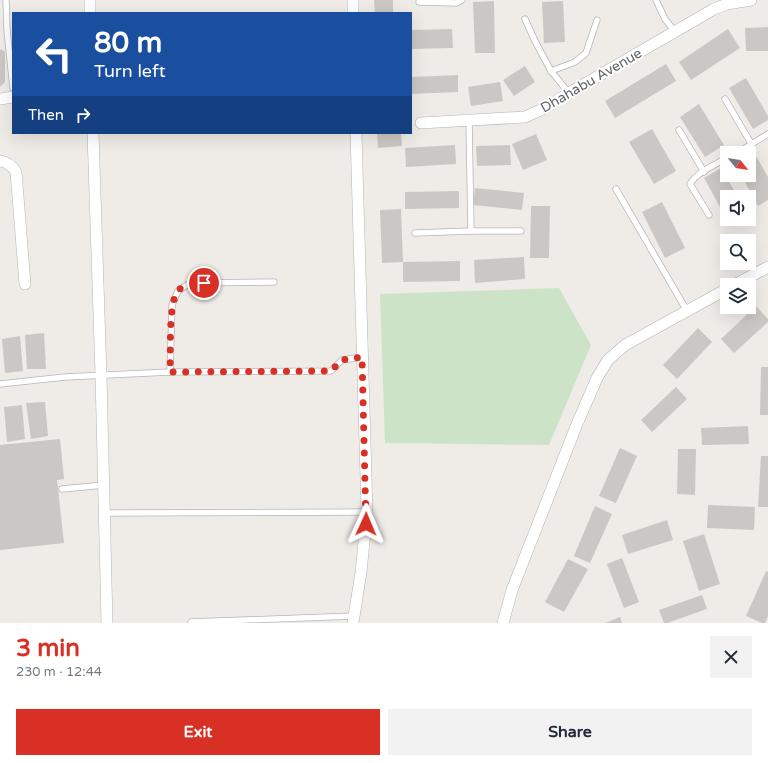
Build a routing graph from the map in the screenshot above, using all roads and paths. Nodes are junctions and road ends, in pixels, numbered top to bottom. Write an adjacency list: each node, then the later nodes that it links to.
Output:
1 (6, 0): 14 (lane)
2 (90, 0): 9 (street)
3 (353, 0): 10 (street)
4 (462, 0): 7 (lane)
5 (656, 0): 15 (lane)
6 (750, 0): 8 (street, Dhahabu Avenue)
7 (419, 2)
8 (727, 2): 15 (street, Dhahabu Avenue)
9 (90, 12)
10 (353, 12)
11 (525, 19): 16 (lane)
12 (597, 20): 16 (lane)
13 (0, 28): 14 (lane)
14 (8, 30): 17 (lane)
15 (674, 32): 18 (street, Dhahabu Avenue)
16 (551, 71): 18 (lane)
17 (12, 76)
18 (569, 93): 22 (street, Dhahabu Avenue)
19 (12, 97): 20 (street)
20 (0, 99)
21 (725, 99): 28 (lane)
22 (469, 121): 23 (street, Dhahabu Avenue); 34 (lane)
23 (421, 123)
24 (679, 130): 31 (lane)
25 (93, 134): 45 (street)
26 (356, 134): 43 (street)
27 (768, 135): 28 (lane)
28 (752, 145)
29 (0, 161): 40 (street)
30 (720, 162): 31 (lane)
31 (704, 172): 33 (lane)
32 (616, 189): 42 (lane)
33 (708, 215)
34 (471, 231): 35 (lane); 36 (lane)
35 (521, 231)
36 (415, 233)
37 (768, 266): 38 (street)
38 (747, 278)
39 (274, 282): 44 (lane)
40 (25, 284)
41 (720, 293): 42 (street)
42 (687, 311): 54 (street)
43 (362, 357): 44 (lane); 49 (street)
44 (170, 372): 45 (lane)
45 (101, 375): 46 (lane); 47 (street)
46 (0, 384)
47 (104, 485): 48 (lane); 50 (street)
48 (62, 489)
49 (366, 512): 50 (lane); 51 (street)
50 (104, 513): 53 (street)
51 (354, 619): 52 (lane)
52 (191, 622)
53 (107, 623)
54 (503, 623)

